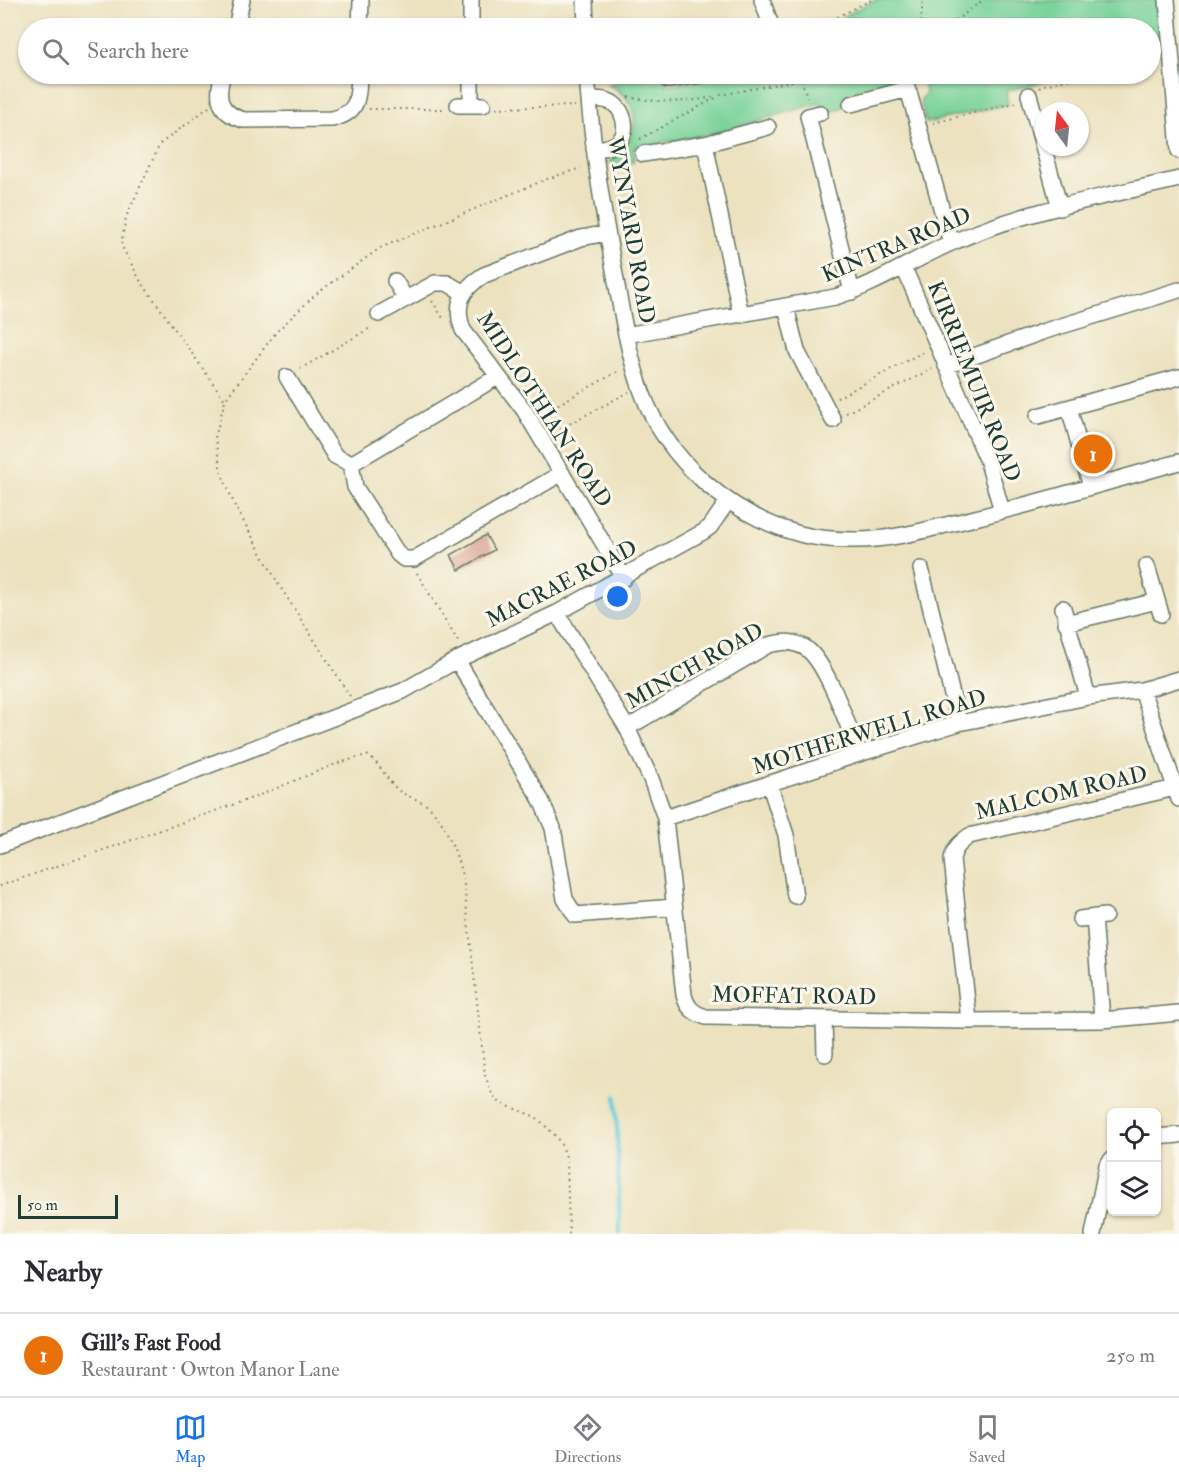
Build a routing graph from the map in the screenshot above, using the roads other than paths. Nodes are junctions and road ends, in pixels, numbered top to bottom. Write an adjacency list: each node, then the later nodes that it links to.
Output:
1 (242, 0): 7 (street)
2 (361, 0): 8 (street)
3 (471, 0): 9 (street)
4 (585, 0): 10 (street)
5 (762, 0): 11 (street)
6 (1167, 0): 16 (street)
7 (238, 18)
8 (360, 18)
9 (471, 18)
10 (585, 18)
11 (768, 18)
12 (220, 84): 13 (street)
13 (358, 84)
14 (469, 84): 20 (street)
15 (588, 84): 18 (street, WYNYARD ROAD)
16 (1177, 85): 25 (street)
17 (1030, 97): 28 (street)
18 (589, 102): 26 (street, WYNYARD ROAD); 26 (street)
19 (851, 104): 30 (street)
20 (465, 106)
21 (809, 116): 34 (street)
22 (768, 127): 23 (street)
23 (705, 144): 24 (street); 38 (street)
24 (640, 147)
25 (1179, 151)
26 (595, 156): 29 (street, WYNYARD ROAD)
27 (1179, 179): 28 (street, KINTRA ROAD)
28 (1060, 208): 30 (street, KINTRA ROAD)
29 (607, 233): 35 (street, MIDLOTHIAN ROAD); 40 (street, WYNYARD ROAD)
30 (951, 243): 31 (street, KINTRA ROAD)
31 (904, 268): 34 (street, KINTRA ROAD); 41 (street, KIRRIEMUIR ROAD)
32 (395, 281): 36 (street)
33 (1179, 290): 41 (street)
34 (852, 292): 37 (street, KINTRA ROAD)
35 (464, 293): 36 (street, MIDLOTHIAN ROAD); 42 (street, MIDLOTHIAN ROAD)
36 (406, 299): 39 (street, MIDLOTHIAN ROAD)
37 (786, 307): 38 (street, KINTRA ROAD); 47 (street)
38 (741, 315): 40 (street, KINTRA ROAD)
39 (379, 318)
40 (626, 335): 52 (street, WYNYARD ROAD)
41 (945, 364): 53 (street, KIRRIEMUIR ROAD)
42 (497, 377): 49 (street); 50 (street, MIDLOTHIAN ROAD)
43 (1179, 377): 45 (street)
44 (288, 378): 49 (street)
45 (1069, 408): 46 (street); 51 (street)
46 (1038, 416)
47 (833, 420)
48 (1179, 462): 51 (street, WYNYARD ROAD)
49 (351, 464): 50 (street)
50 (562, 473): 56 (street, MIDLOTHIAN ROAD)
51 (1091, 487): 53 (street, WYNYARD ROAD)
52 (728, 501): 53 (street, WYNYARD ROAD); 56 (street, MACRAE ROAD)
53 (1002, 511)
54 (1147, 566): 61 (street)
55 (921, 569): 62 (street)
56 (624, 578): 57 (street, MACRAE ROAD)
57 (557, 614): 58 (street, MACRAE ROAD); 63 (street, MOFFAT ROAD)
58 (461, 658): 68 (street, MACRAE ROAD); 70 (street)
59 (1179, 679): 60 (street, MOTHERWELL ROAD)
60 (1142, 690): 61 (street, MOTHERWELL ROAD); 66 (street)
61 (1088, 697): 62 (street, MOTHERWELL ROAD)
62 (959, 723): 64 (street, MOTHERWELL ROAD)
63 (627, 728): 64 (street, MINCH ROAD); 67 (street, MOFFAT ROAD)
64 (859, 754): 65 (street, MOTHERWELL ROAD)
65 (769, 783): 67 (street, MOTHERWELL ROAD); 69 (street)
66 (1177, 793): 75 (street, MALCOM ROAD)
67 (665, 818): 70 (street, MOFFAT ROAD)
68 (0, 845)
69 (795, 896)
70 (674, 907): 73 (street, MOFFAT ROAD)
71 (1093, 917): 74 (street)
72 (1179, 1013): 74 (street, MOFFAT ROAD)
73 (824, 1019): 75 (street, MOFFAT ROAD); 76 (street)
74 (1102, 1020): 75 (street, MOFFAT ROAD)
75 (969, 1021)
76 (825, 1054)
77 (1179, 1135): 78 (street)
78 (1161, 1137)
79 (1110, 1162): 80 (street)
80 (1093, 1234)

